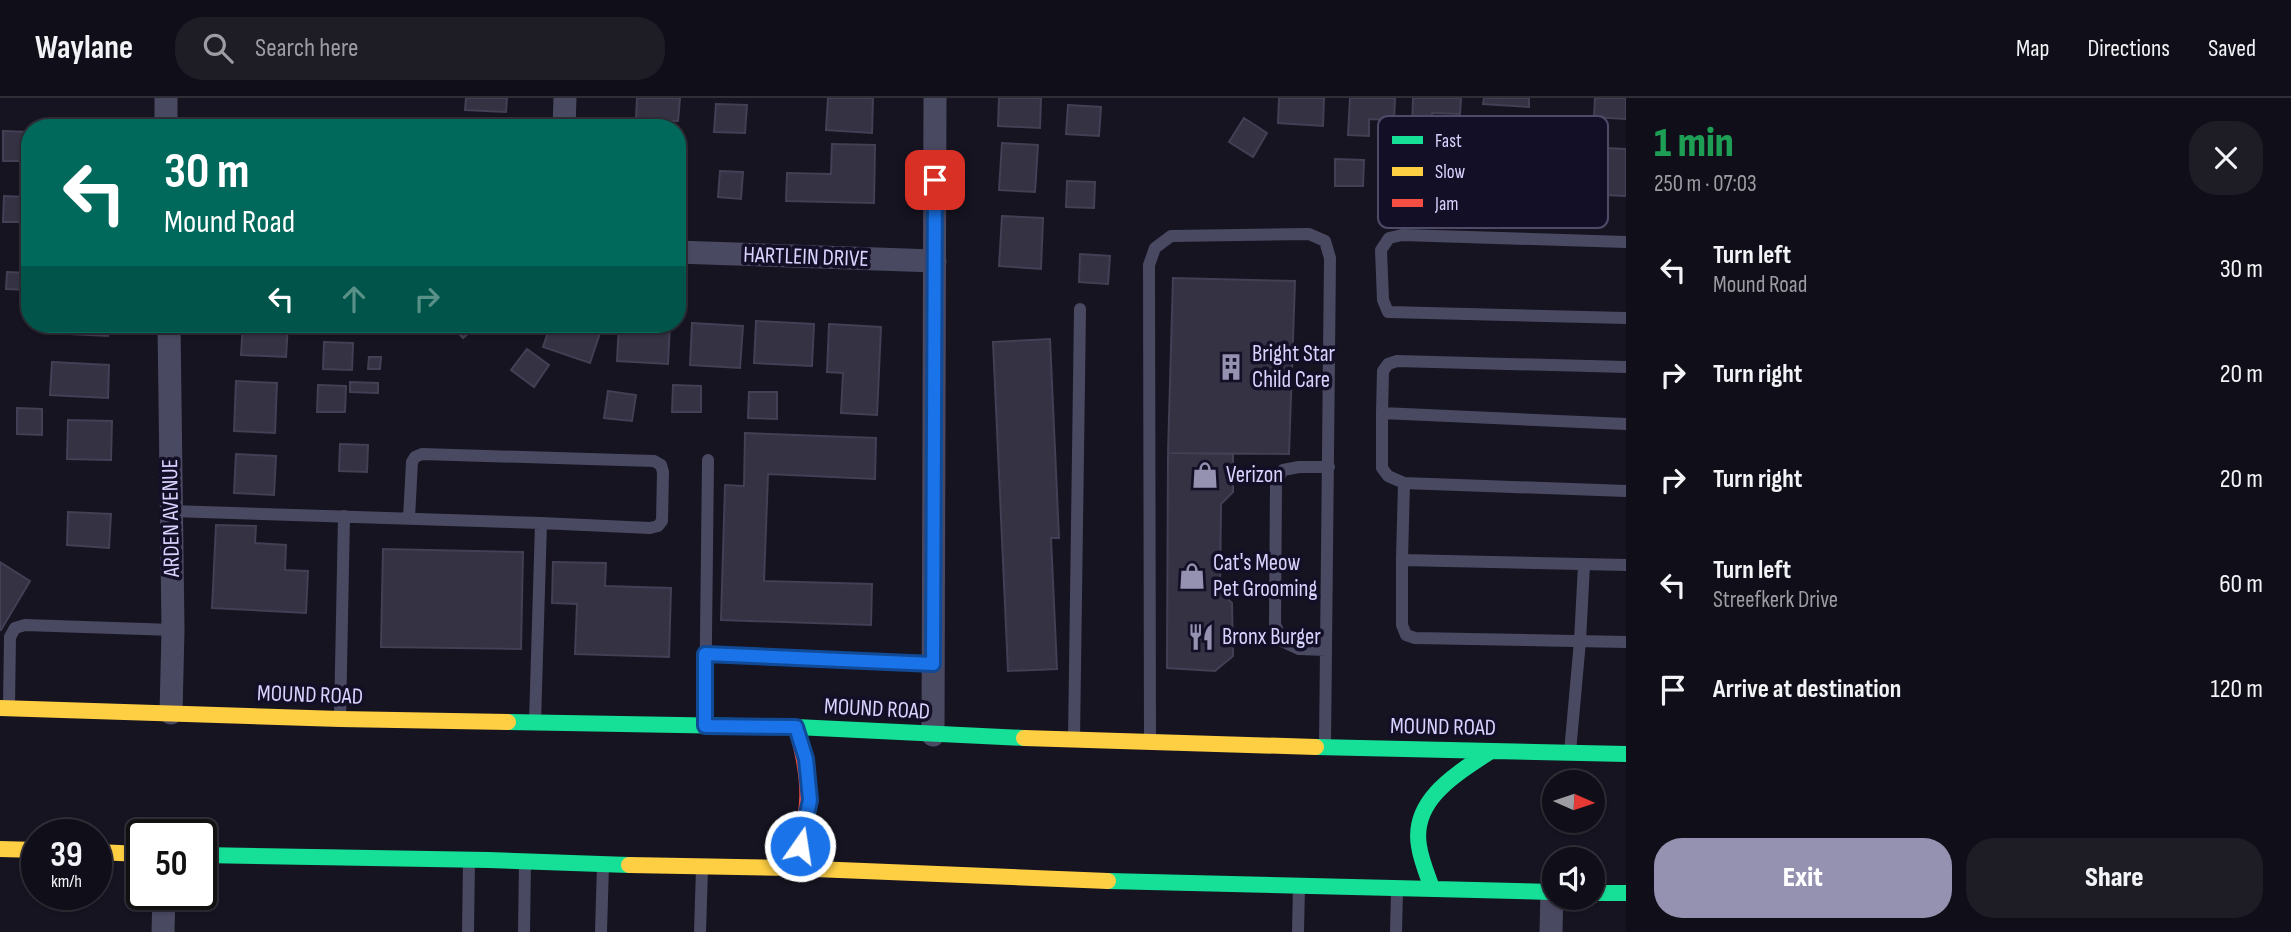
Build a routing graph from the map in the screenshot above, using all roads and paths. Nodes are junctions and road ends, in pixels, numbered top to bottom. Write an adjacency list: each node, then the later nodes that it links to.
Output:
1 (166, 98): 4 (street)
2 (565, 98): 5 (street)
3 (935, 98): 8 (street)
4 (166, 119)
5 (565, 119)
6 (1626, 242): 10 (lane)
7 (686, 252): 8 (street, HARTLEIN DRIVE)
8 (935, 261): 31 (street)
9 (1080, 309): 39 (lane)
10 (1626, 318)
11 (169, 333): 19 (street, ARDEN AVENUE)
12 (1626, 367): 13 (lane)
13 (1382, 413): 14 (lane); 17 (lane)
14 (1626, 424)
15 (708, 460): 30 (lane)
16 (1329, 467): 29 (lane); 29 (lane); 40 (lane)
17 (1404, 483): 18 (lane); 23 (lane)
18 (1626, 491)
19 (171, 510): 20 (lane); 26 (street, ARDEN AVENUE)
20 (344, 516): 21 (lane); 34 (lane)
21 (409, 518): 22 (lane); 22 (lane)
22 (541, 523): 35 (lane)
23 (1402, 560): 24 (lane); 27 (lane)
24 (1584, 565): 25 (lane); 27 (lane)
25 (1626, 565)
26 (173, 630): 32 (lane); 33 (street, ARDEN AVENUE)
27 (1580, 641): 28 (lane); 43 (lane)
28 (1626, 642)
29 (1326, 650): 41 (lane)
30 (705, 654): 31 (lane); 36 (lane)
31 (933, 664): 38 (street)
32 (5, 708): 33 (main road, MOUND ROAD)
33 (171, 713): 34 (main road, MOUND ROAD)
34 (340, 719): 35 (main road, MOUND ROAD)
35 (535, 722): 36 (main road, MOUND ROAD)
36 (705, 726): 37 (main road, MOUND ROAD)
37 (796, 727): 38 (main road, MOUND ROAD); 52 (main road)
38 (933, 735): 39 (main road, MOUND ROAD)
39 (1074, 740): 40 (main road, MOUND ROAD)
40 (1150, 743): 41 (main road, MOUND ROAD)
41 (1325, 747): 42 (main road, MOUND ROAD)
42 (1491, 751): 43 (main road, MOUND ROAD); 55 (main road)
43 (1570, 752): 44 (main road, MOUND ROAD)
44 (1626, 754)
45 (0, 849): 46 (main road)
46 (21, 850)
47 (217, 855): 48 (main road)
48 (469, 859): 49 (main road); 62 (lane)
49 (525, 862): 50 (main road); 63 (lane)
50 (603, 865): 51 (main road); 64 (lane)
51 (702, 868): 52 (main road); 65 (lane)
52 (790, 868): 53 (main road)
53 (1299, 885): 54 (main road); 66 (lane)
54 (1397, 887): 55 (main road); 67 (lane)
55 (1432, 888): 56 (main road)
56 (1542, 892)
57 (1605, 892): 58 (main road)
58 (1626, 893)
59 (164, 910): 61 (street)
60 (1552, 910): 68 (street)
61 (163, 932)
62 (468, 932)
63 (524, 932)
64 (601, 932)
65 (700, 932)
66 (1298, 932)
67 (1396, 932)
68 (1551, 932)

